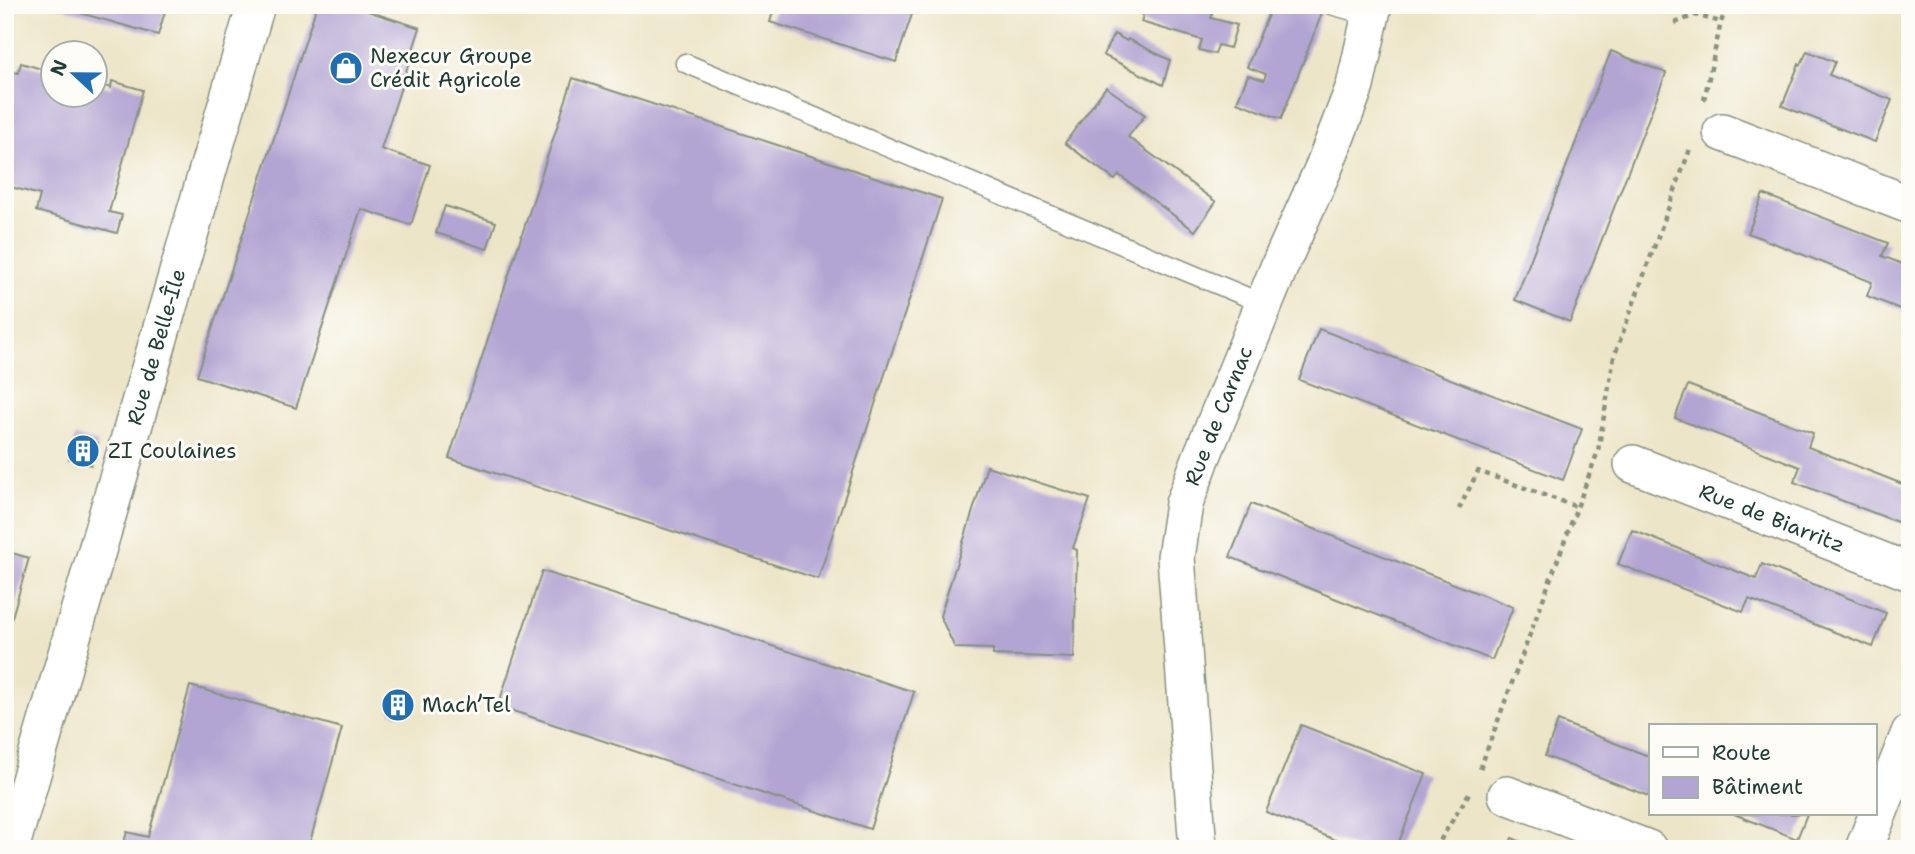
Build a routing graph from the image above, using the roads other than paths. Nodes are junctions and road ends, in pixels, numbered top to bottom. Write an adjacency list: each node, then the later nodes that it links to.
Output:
1 (256, 5): 12 (street, Rue de Belle-Île)
2 (1331, 5): 3 (lane)
3 (1371, 11): 7 (street, Rue de Carnac)
4 (685, 63): 7 (lane)
5 (1712, 121): 6 (street)
6 (1910, 205)
7 (1264, 304): 13 (street, Rue de Carnac)
8 (1633, 464): 9 (street, Rue de Biarritz)
9 (1910, 572)
10 (1910, 733): 15 (street)
11 (1491, 789): 14 (street)
12 (10, 849)
13 (1198, 849)
14 (1648, 849)
15 (1864, 849)

